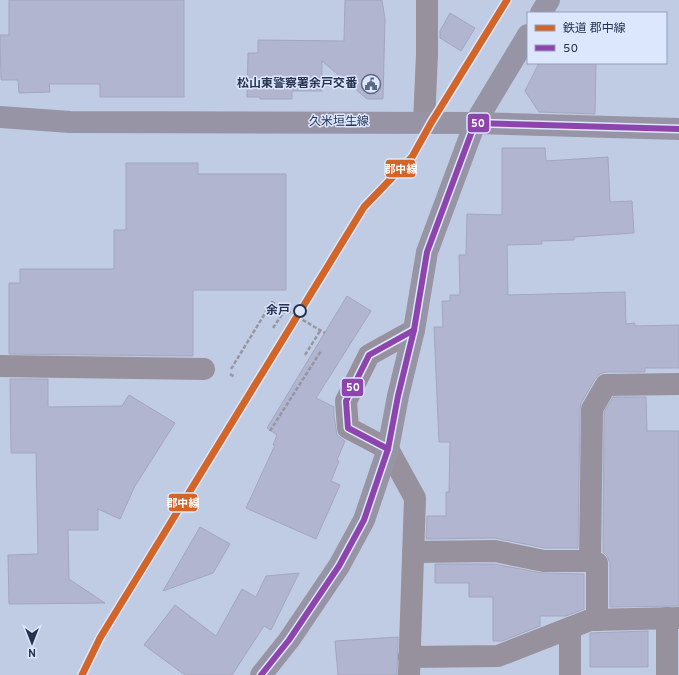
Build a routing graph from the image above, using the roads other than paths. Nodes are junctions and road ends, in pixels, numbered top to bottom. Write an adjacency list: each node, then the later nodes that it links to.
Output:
1 (427, 0): 6 (street)
2 (549, 0): 3 (main road)
3 (542, 12)
4 (527, 37): 7 (main road)
5 (0, 117): 6 (main road, 久米垣生線)
6 (424, 123): 7 (main road, 久米垣生線)
7 (475, 123): 8 (main road, 久米垣生線); 9 (main road)
8 (679, 128)
9 (414, 330): 13 (main road); 13 (street)
10 (0, 366): 11 (street)
11 (204, 369)
12 (679, 384): 15 (street)
13 (388, 449): 14 (street); 20 (main road)
14 (413, 552): 15 (street); 19 (street)
15 (590, 561): 17 (street)
16 (673, 618): 17 (street); 22 (street)
17 (597, 620): 18 (street)
18 (570, 629): 19 (street); 21 (street)
19 (409, 666)
20 (261, 675)
21 (570, 675)
22 (667, 675)

